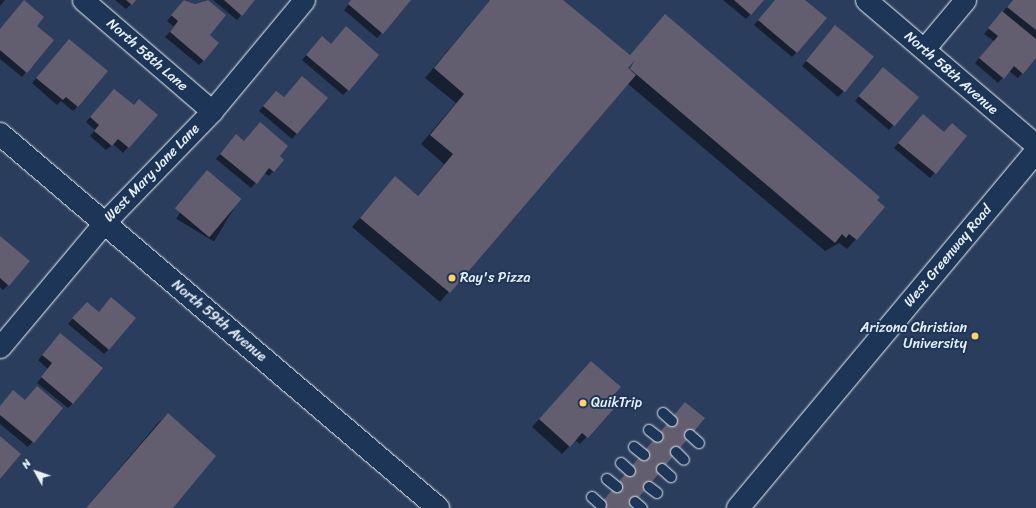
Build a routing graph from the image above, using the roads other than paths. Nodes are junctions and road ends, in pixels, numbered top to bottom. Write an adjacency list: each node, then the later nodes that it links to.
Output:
1 (83, 0): 6 (street, North 58th Lane)
2 (304, 0): 6 (street, West Mary Jane Lane)
3 (866, 0): 5 (street, North 58th Avenue)
4 (965, 0): 5 (street)
5 (924, 49): 8 (street, North 58th Avenue)
6 (212, 111): 10 (street, West Mary Jane Lane)
7 (0, 134): 10 (main road, North 59th Avenue)
8 (1036, 145)
9 (1036, 152): 31 (main road, West Greenway Road)
10 (104, 223): 11 (street, West Mary Jane Lane); 30 (main road, North 59th Avenue)
11 (3, 337)
12 (663, 413): 13 (lane)
13 (672, 421)
14 (649, 430): 16 (lane)
15 (690, 435): 17 (lane)
16 (658, 437)
17 (699, 443)
18 (634, 447): 20 (lane)
19 (676, 452): 21 (lane)
20 (644, 454)
21 (684, 460)
22 (621, 463): 24 (lane)
23 (662, 470): 25 (lane)
24 (630, 471)
25 (671, 477)
26 (608, 479): 27 (lane)
27 (617, 486)
28 (592, 497): 29 (lane)
29 (602, 505)
30 (438, 508)
31 (738, 508)

